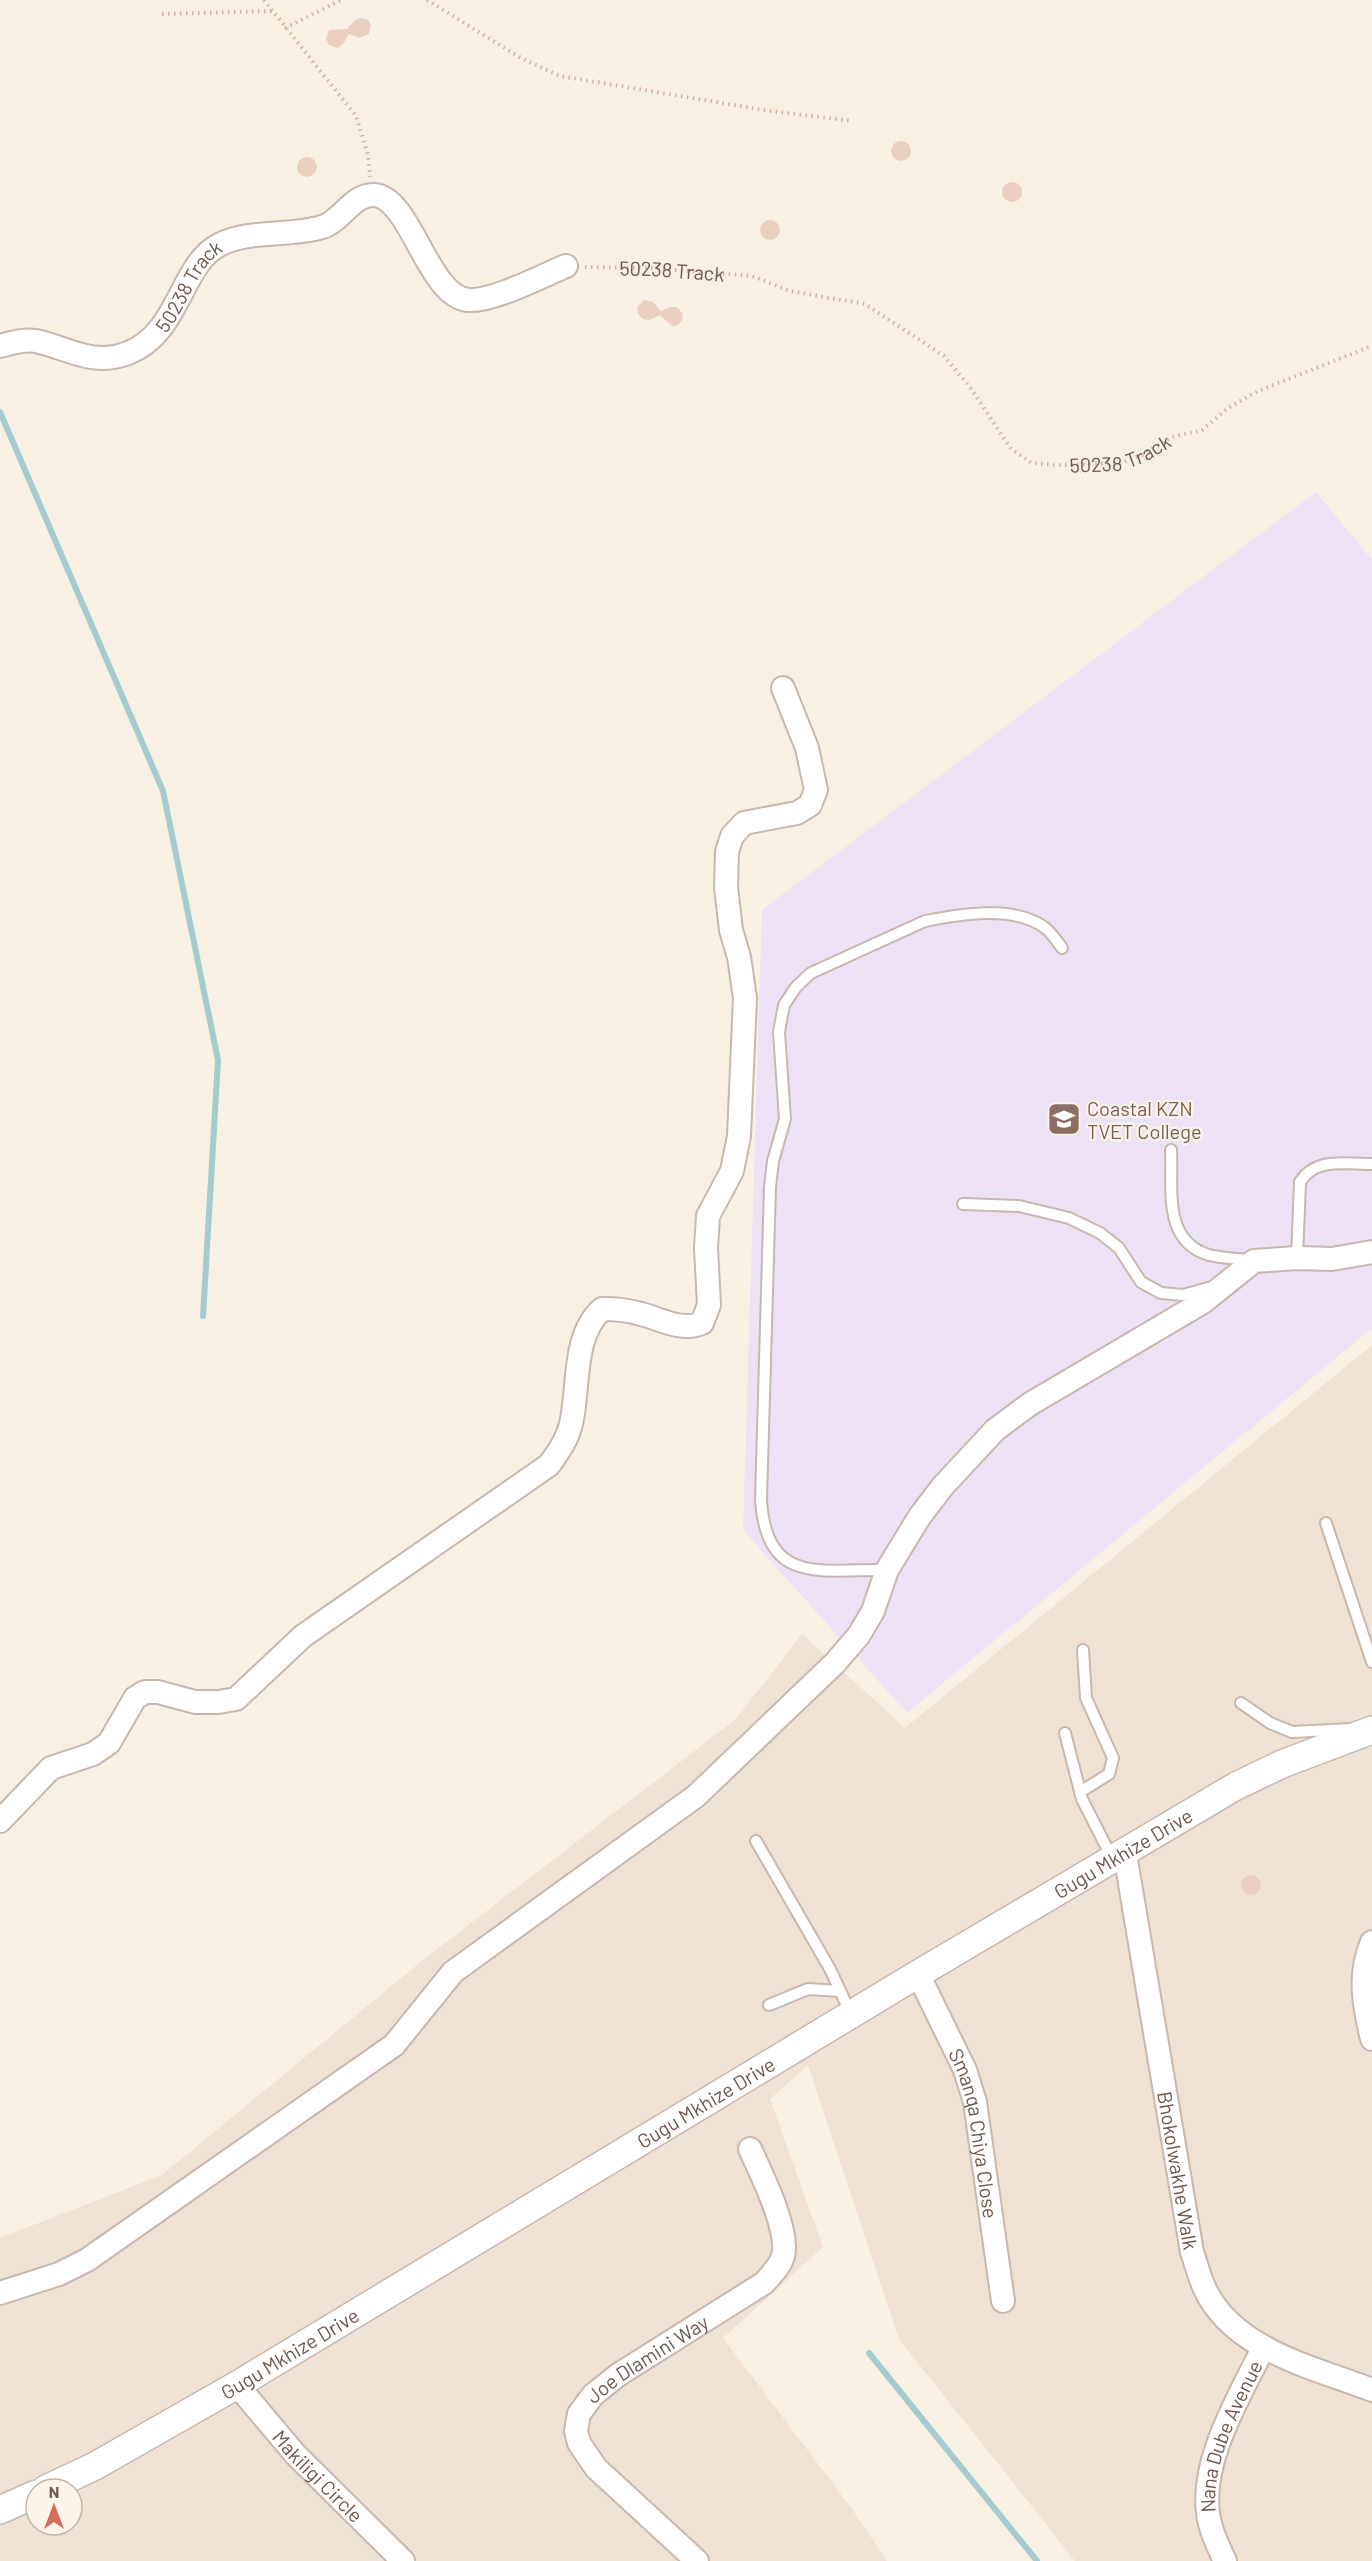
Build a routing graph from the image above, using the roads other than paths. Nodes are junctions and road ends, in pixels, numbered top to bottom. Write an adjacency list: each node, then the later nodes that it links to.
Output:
1 (566, 266): 2 (street, 50238 Track)
2 (0, 346)
3 (783, 688): 20 (street)
4 (1062, 948): 13 (lane)
5 (1171, 1150): 10 (lane)
6 (1372, 1164): 9 (lane)
7 (963, 1204): 11 (lane)
8 (1372, 1252): 9 (street)
9 (1297, 1258): 10 (street)
10 (1254, 1261): 11 (street)
11 (1227, 1283): 13 (street)
12 (1326, 1523): 15 (lane)
13 (887, 1570): 29 (street)
14 (1083, 1650): 19 (lane)
15 (1372, 1660)
16 (1241, 1703): 17 (lane)
17 (1366, 1732): 22 (street, Gugu Mkhize Drive)
18 (1065, 1733): 19 (lane)
19 (1080, 1792): 22 (lane)
20 (0, 1821)
21 (756, 1841): 25 (lane)
22 (1119, 1857): 24 (street, Gugu Mkhize Drive); 31 (street, Bhokolwakhe Walk)
23 (1372, 1942): 27 (street)
24 (918, 1974): 25 (street, Gugu Mkhize Drive); 30 (street, Smanqa Chiya Close)
25 (846, 2003): 26 (lane); 32 (street, Gugu Mkhize Drive)
26 (769, 2005)
27 (1372, 2039)
28 (750, 2149): 38 (street, Joe Dlamini Way)
29 (0, 2293)
30 (1003, 2301)
31 (1263, 2348): 33 (street, Bhokolwakhe Walk); 39 (street, Nana Dube Avenue)
32 (237, 2385): 34 (street, Gugu Mkhize Drive); 37 (street, Makiligi Circle)
33 (1372, 2390)
34 (72, 2477)
35 (24, 2499): 36 (street)
36 (0, 2510)
37 (403, 2561)
38 (697, 2561)
39 (1226, 2561)

